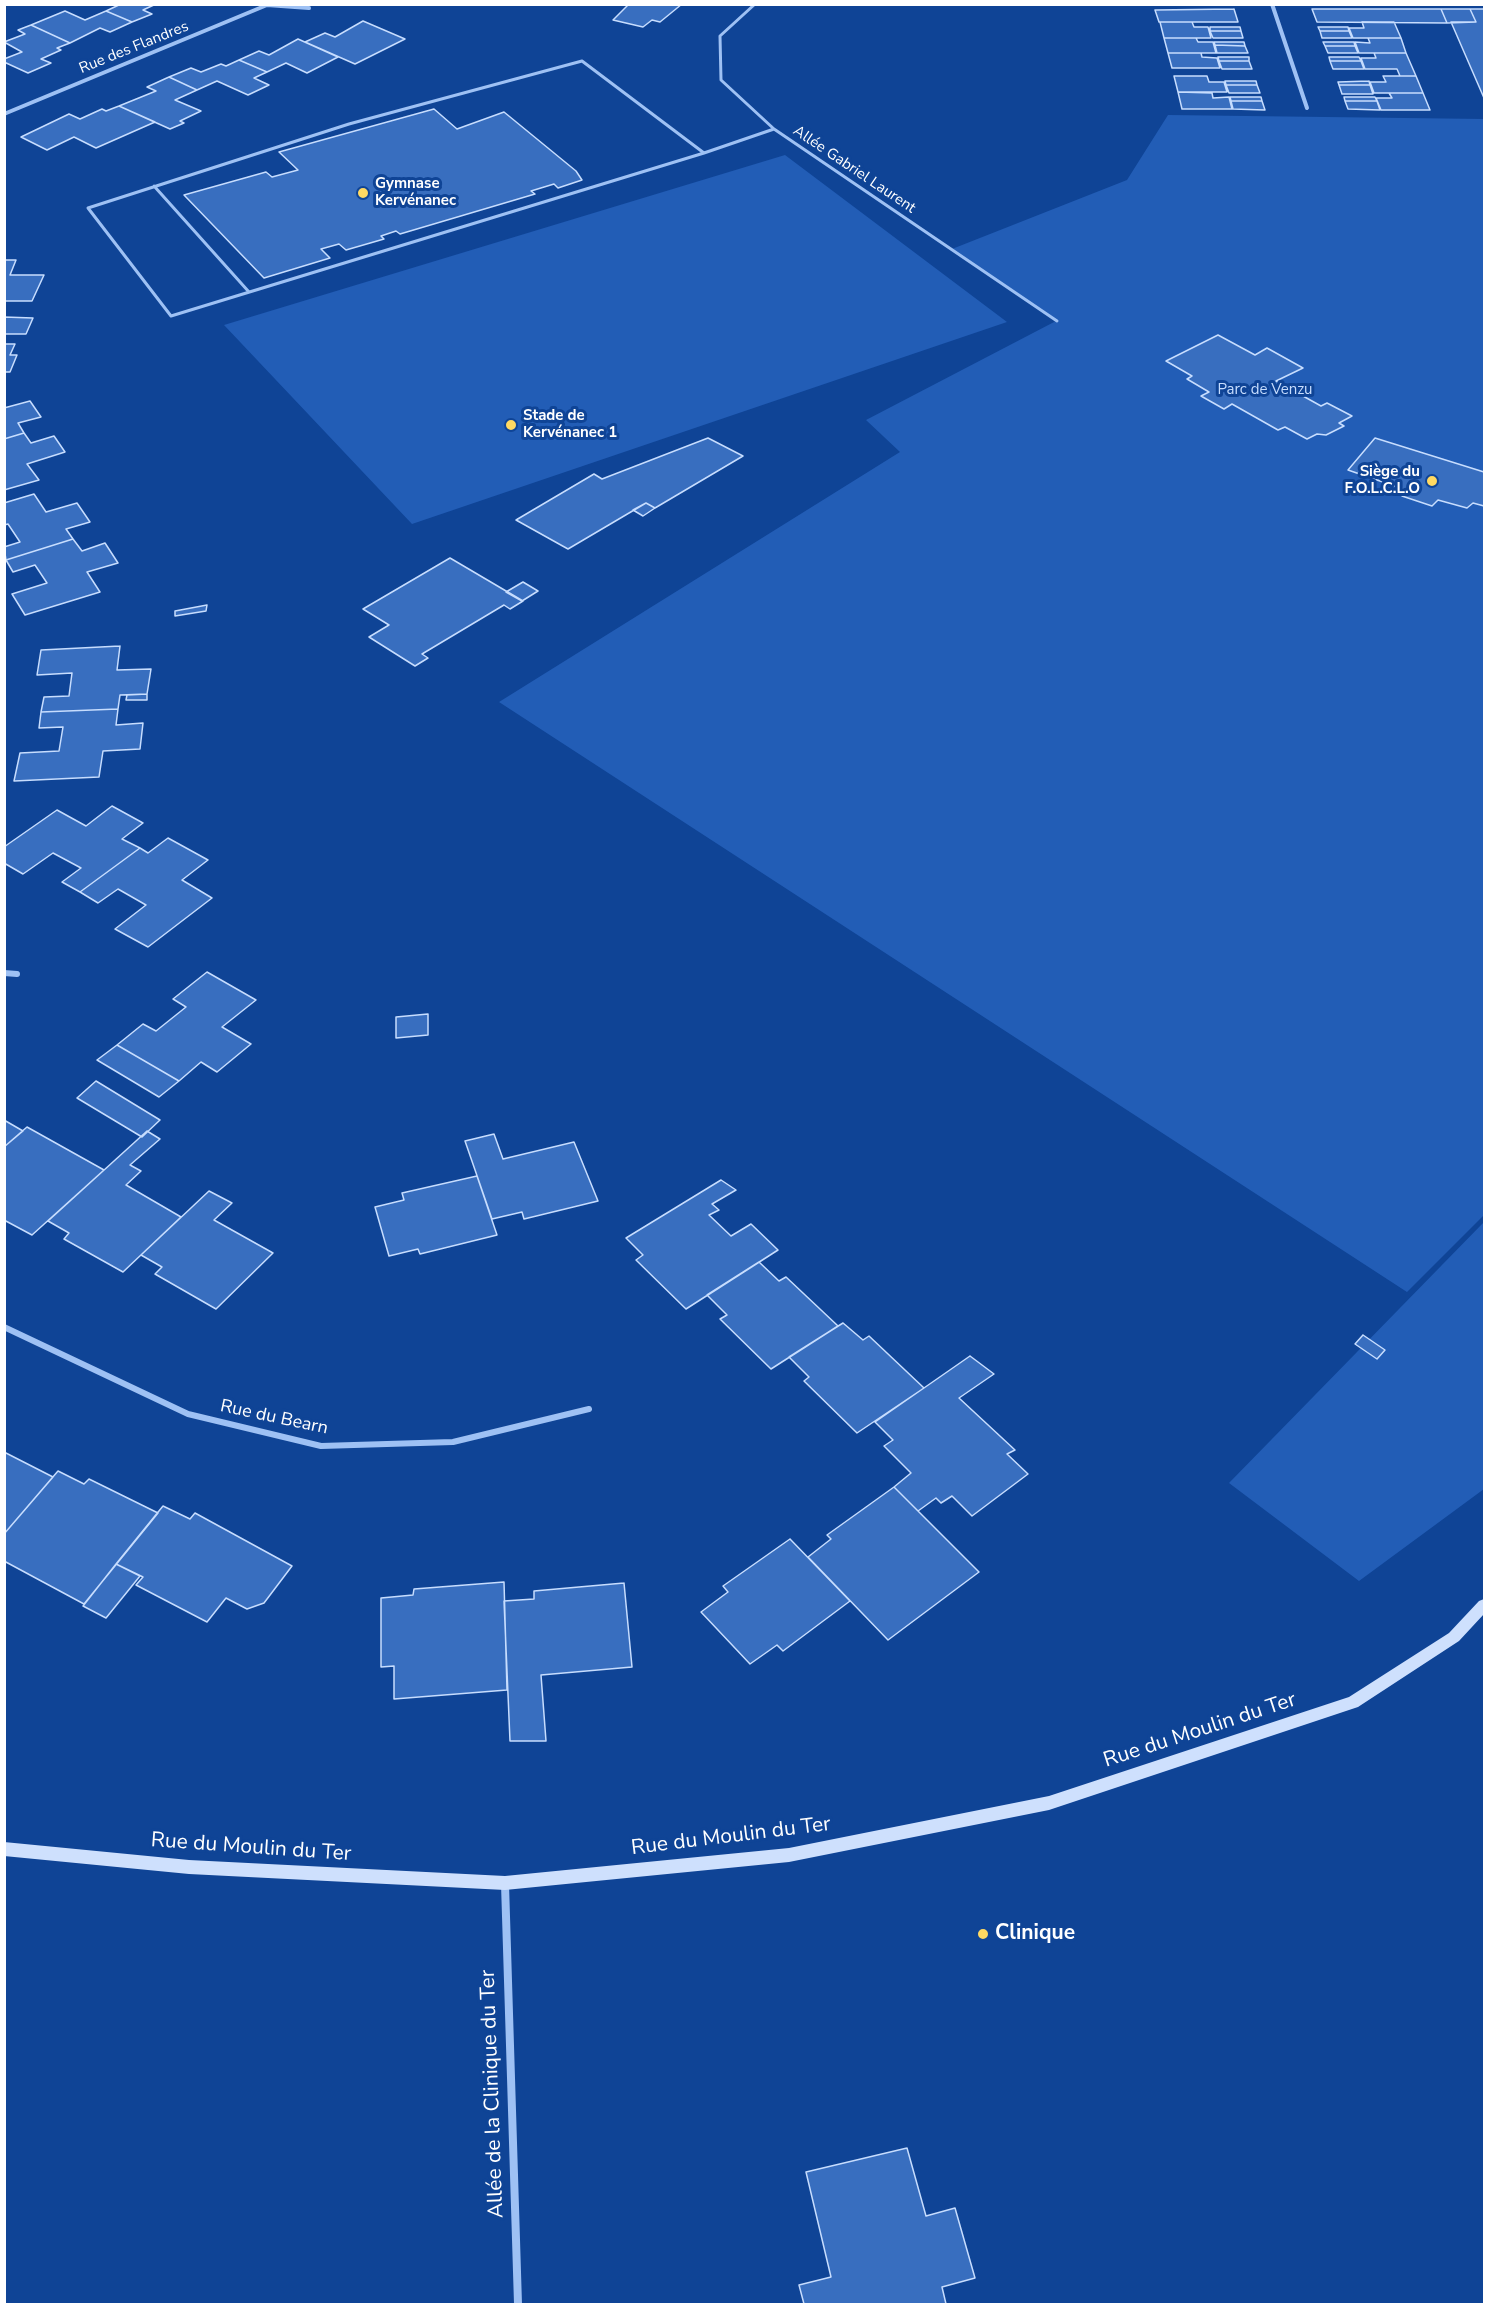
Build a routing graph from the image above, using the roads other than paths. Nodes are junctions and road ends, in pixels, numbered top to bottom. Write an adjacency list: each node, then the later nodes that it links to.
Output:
1 (755, 4): 6 (lane, Allée Gabriel Laurent)
2 (1272, 4): 4 (street)
3 (309, 8): 5 (street, Rue des Flandres)
4 (1306, 108)
5 (4, 114)
6 (774, 129): 7 (lane); 10 (lane, Allée Gabriel Laurent)
7 (704, 153): 8 (lane); 9 (lane)
8 (154, 186): 9 (lane); 9 (lane)
9 (249, 292)
10 (1057, 321)
11 (4, 973): 12 (street)
12 (17, 974)
13 (4, 1327): 14 (street, Rue du Bearn)
14 (589, 1409)
15 (1485, 1605): 17 (street, Rue du Moulin du Ter)
16 (4, 1849): 17 (street, Rue du Moulin du Ter)
17 (505, 1883): 18 (street, Allée de la Clinique du Ter)
18 (518, 2304)

